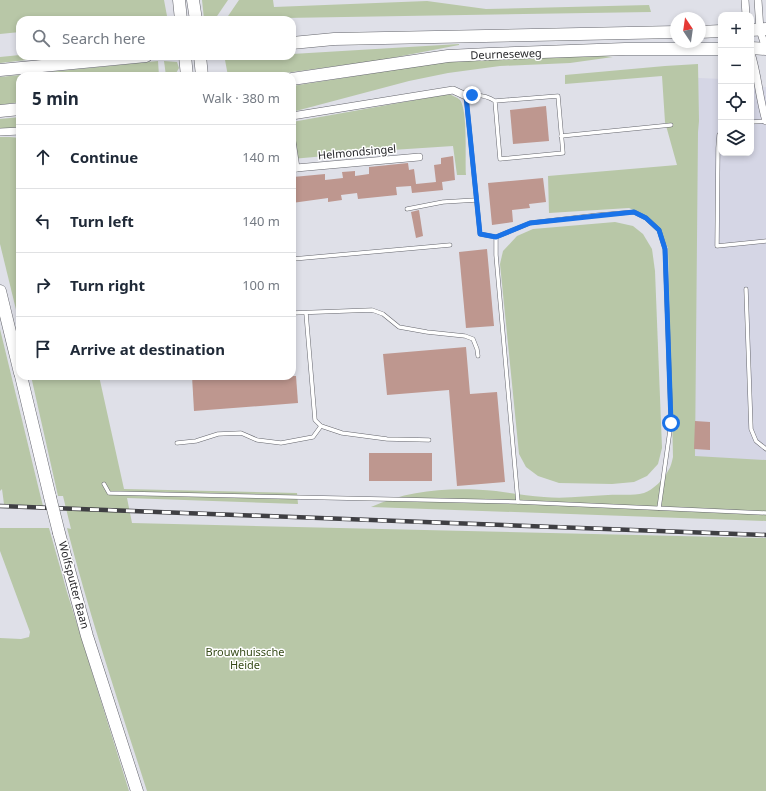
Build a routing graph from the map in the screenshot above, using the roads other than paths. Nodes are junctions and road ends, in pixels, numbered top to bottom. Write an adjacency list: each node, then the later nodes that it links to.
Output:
1 (179, 0): 6 (main road)
2 (193, 0): 7 (main road)
3 (745, 0): 5 (street)
4 (758, 0): 8 (street)
5 (746, 12)
6 (181, 16)
7 (195, 16)
8 (759, 30): 15 (street)
9 (718, 31): 11 (main road)
10 (670, 32): 12 (main road, Deurneseweg)
11 (706, 32)
12 (296, 43)
13 (754, 48): 15 (main road)
14 (718, 49): 23 (main road, Deurneseweg)
15 (766, 49)
16 (104, 60): 20 (main road)
17 (186, 60): 21 (main road)
18 (200, 60): 22 (main road)
19 (754, 62): 29 (street)
20 (0, 70)
21 (187, 72)
22 (202, 72)
23 (296, 78)
24 (466, 96): 25 (lane); 28 (street); 38 (lane)
25 (495, 101): 34 (lane); 34 (lane)
26 (16, 109): 27 (main road)
27 (0, 111)
28 (296, 115)
29 (766, 121): 30 (lane)
30 (754, 122)
31 (671, 125): 34 (lane)
32 (16, 131): 33 (street)
33 (0, 132)
34 (561, 136)
35 (718, 148): 41 (lane)
36 (419, 158): 37 (street, Helmondsingel)
37 (296, 168)
38 (476, 200): 39 (lane); 40 (lane)
39 (407, 209)
40 (496, 237): 56 (lane); 57 (lane)
41 (766, 241)
42 (450, 245): 43 (lane)
43 (296, 259)
44 (746, 289): 54 (lane)
45 (0, 292): 49 (main road, Wolfsputter Baan)
46 (306, 313): 47 (lane); 48 (lane); 51 (lane)
47 (296, 314)
48 (478, 356)
49 (16, 358)
50 (21, 380): 59 (main road, Wolfsputter Baan, bridge)
51 (321, 426): 52 (lane); 53 (lane)
52 (429, 440)
53 (177, 443)
54 (766, 449)
55 (104, 484): 56 (lane)
56 (518, 502): 57 (lane)
57 (659, 508): 58 (lane)
58 (766, 513)
59 (137, 791)

